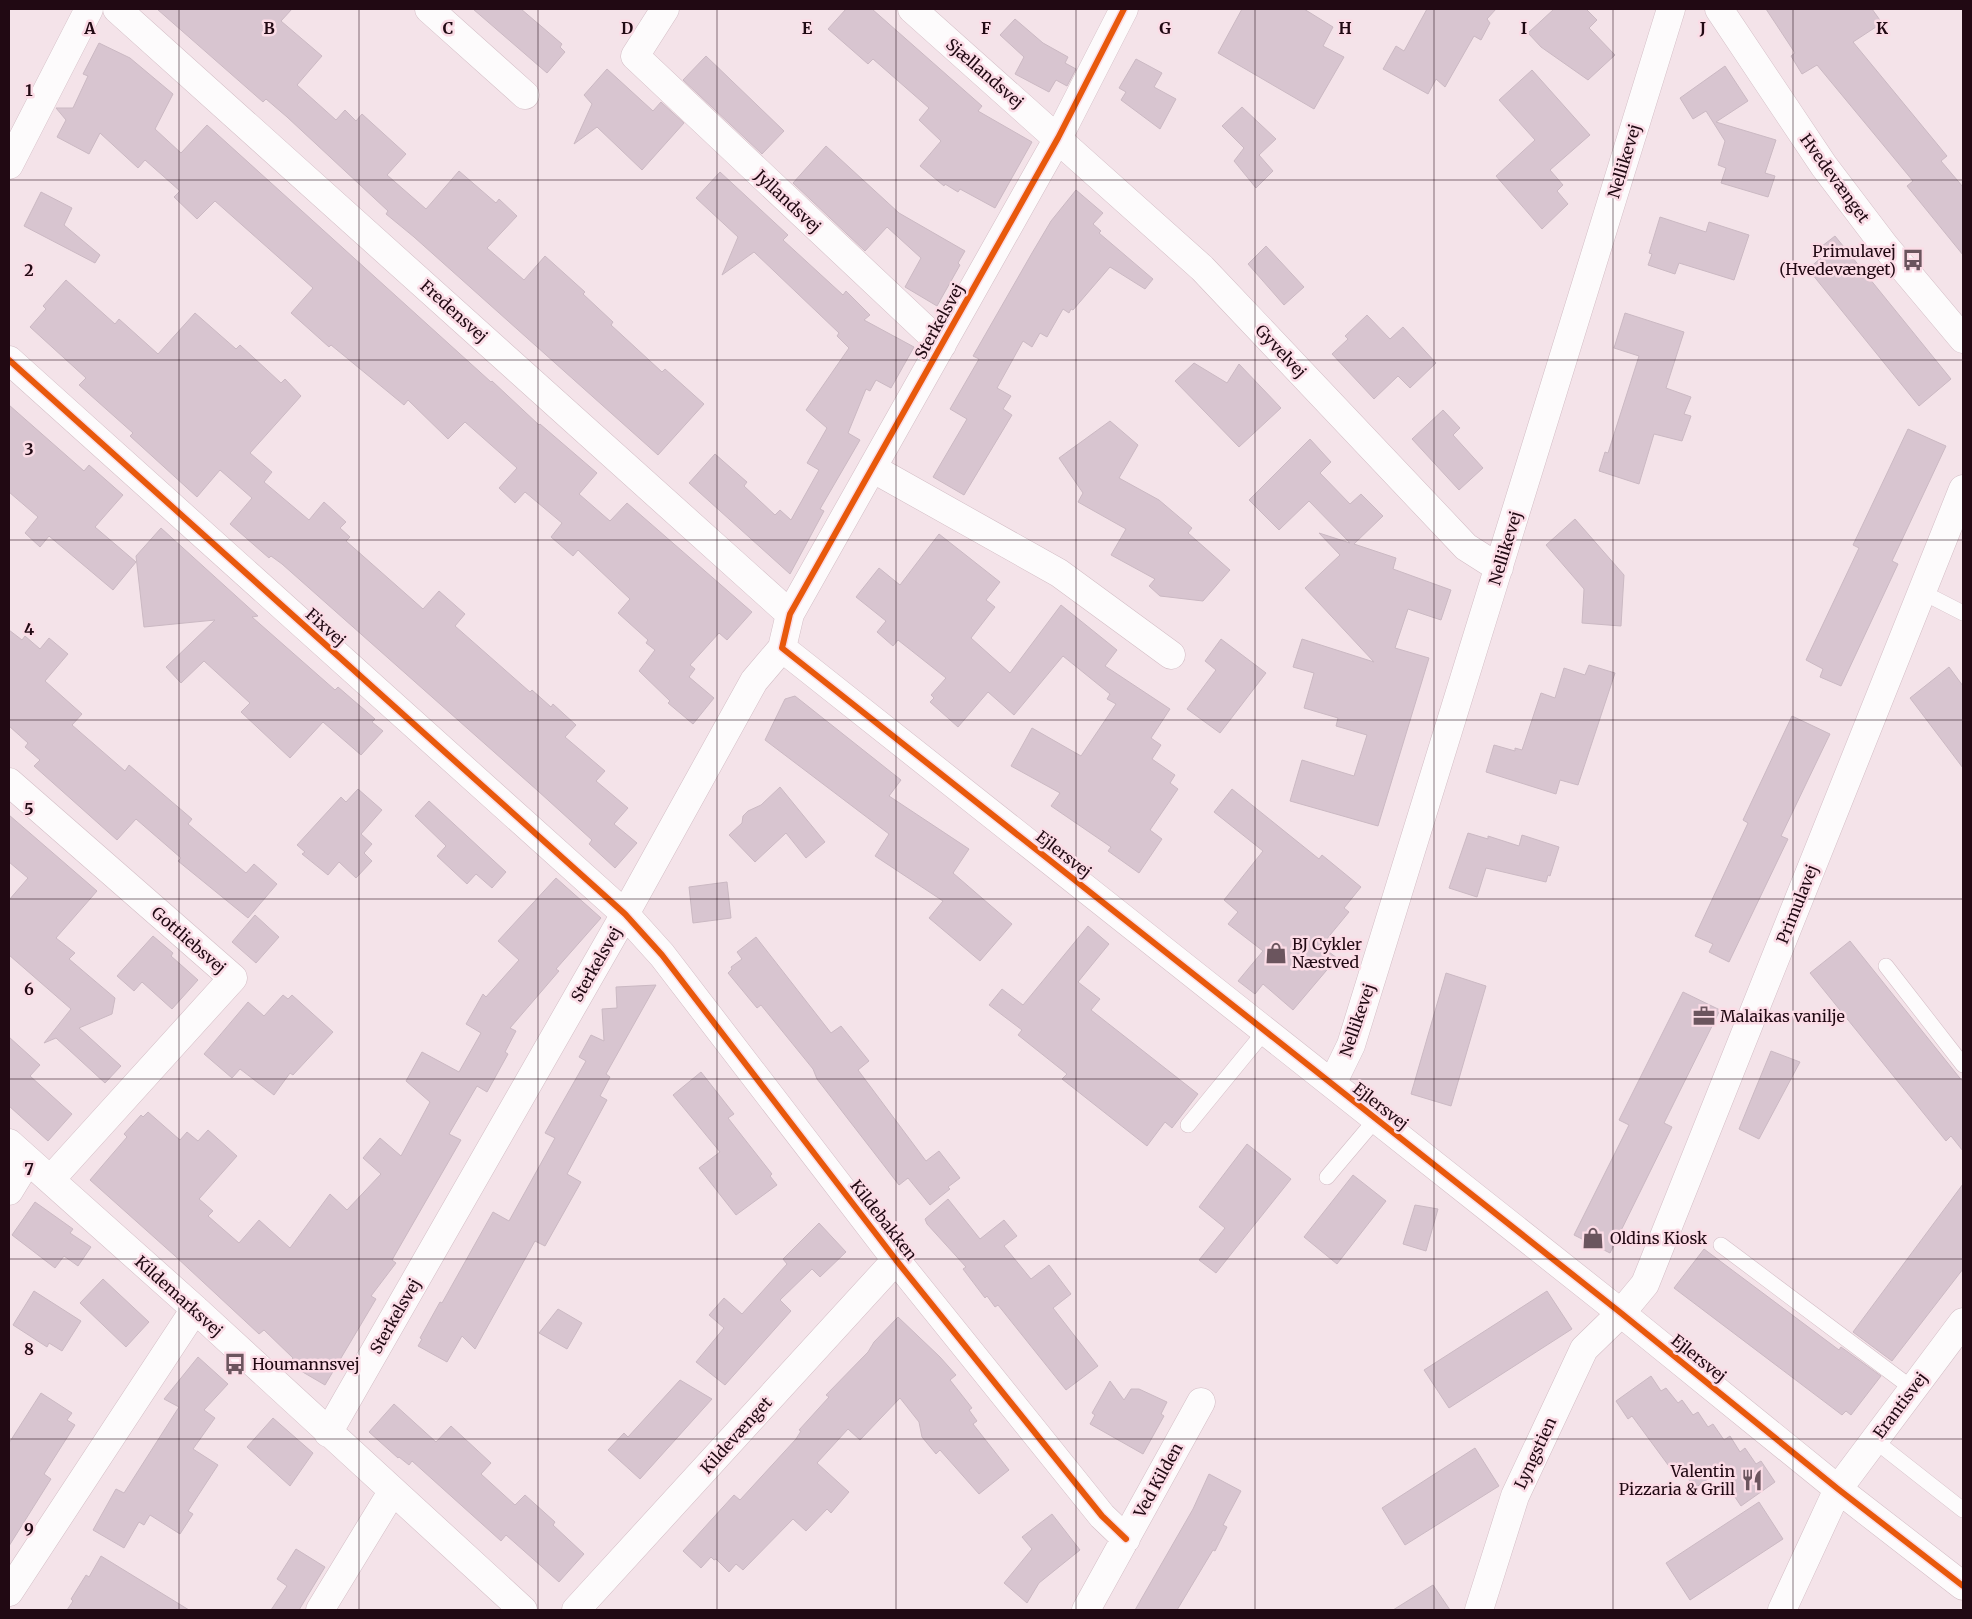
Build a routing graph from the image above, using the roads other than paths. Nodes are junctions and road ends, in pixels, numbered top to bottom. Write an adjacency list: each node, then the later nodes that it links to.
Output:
1 (89, 9): 11 (street)
2 (117, 9): 20 (street, Fredensvej)
3 (429, 9): 9 (street)
4 (665, 9): 13 (street, Jyllandsvej)
5 (912, 9): 10 (street, Sjællandsvej)
6 (1124, 9): 10 (street, Sterkelsvej)
7 (1671, 9): 17 (street, Nellikevej)
8 (1719, 9): 12 (street, Hvedevænget)
9 (525, 95)
10 (1058, 138): 13 (street, Sterkelsvej); 17 (street, Gyvelvej)
11 (9, 165)
12 (1963, 339)
13 (942, 345): 15 (street, Sterkelsvej)
14 (9, 360): 24 (street, Fixvej)
15 (872, 468): 20 (street, Sterkelsvej); 22 (street)
16 (1963, 489): 18 (street, Primulavej)
17 (1499, 568): 28 (street, Nellikevej)
18 (1922, 592): 19 (lane); 38 (street, Primulavej)
19 (1963, 613)
20 (790, 614): 21 (street, Sterkelsvej)
21 (782, 648): 24 (street, Sterkelsvej); 26 (street, Ejlersvej)
22 (1170, 655)
23 (9, 782): 33 (street, Gottliebsvej)
24 (626, 914): 36 (street, Kildebakken); 42 (street, Sterkelsvej)
25 (1886, 966): 27 (lane)
26 (1265, 1030): 28 (street, Ejlersvej); 30 (lane)
27 (1963, 1065)
28 (1332, 1084): 29 (street, Ejlersvej)
29 (1376, 1119): 32 (lane); 38 (street, Ejlersvej)
30 (1188, 1125)
31 (18, 1152): 33 (street, Kildemarksvej); 34 (street)
32 (1326, 1177)
33 (51, 1180): 37 (street, Kildemarksvej)
34 (9, 1191)
35 (1722, 1245): 40 (lane)
36 (896, 1260): 47 (street, Kildebakken); 52 (street, Kildevænget)
37 (195, 1309): 42 (street, Kildemarksvej); 49 (street)
38 (1621, 1313): 44 (street, Ejlersvej); 54 (street, Lyngstien)
39 (1963, 1322): 40 (street, Erantisvej)
40 (1912, 1390): 43 (street, Erantisvej)
41 (1201, 1402): 47 (street, Ved Kilden)
42 (328, 1433): 45 (street, Kildemarksvej)
43 (1874, 1440): 44 (street, Erantisvej); 46 (lane)
44 (1838, 1489): 48 (street, Ejlersvej); 55 (street, Erantisvej)
45 (392, 1492): 50 (street); 51 (street, Kildemarksvej)
46 (1963, 1510)
47 (1126, 1539): 53 (street, Ved Kilden)
48 (1963, 1586)
49 (9, 1592)
50 (320, 1610)
51 (523, 1610)
52 (576, 1610)
53 (1086, 1610)
54 (1479, 1610)
55 (1782, 1610)

